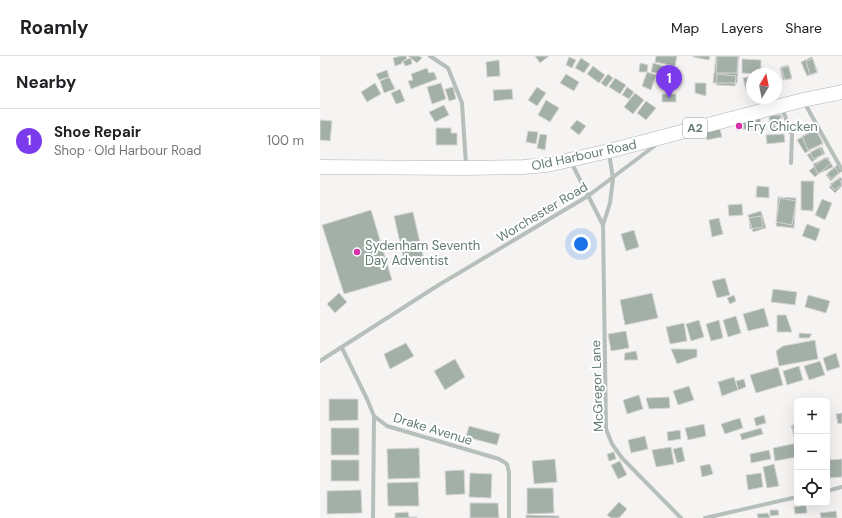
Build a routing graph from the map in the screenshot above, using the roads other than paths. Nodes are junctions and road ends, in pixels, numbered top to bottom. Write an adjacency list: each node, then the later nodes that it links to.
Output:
1 (430, 56): 10 (street)
2 (842, 92): 3 (main road, Old Harbour Road / A2)
3 (803, 100): 4 (main road, Old Harbour Road / A2); 11 (street)
4 (781, 106): 5 (main road, Old Harbour Road / A2); 8 (street)
5 (668, 136): 6 (main road, Old Harbour Road / A2); 12 (street, Worchester Road)
6 (609, 151): 7 (main road, Old Harbour Road / A2); 12 (street, McGregor Lane)
7 (570, 160): 10 (main road, Old Harbour Road / A2); 13 (street, McGregor Lane)
8 (791, 164)
9 (320, 167): 10 (main road, Old Harbour Road / A2)
10 (466, 168)
11 (842, 170)
12 (613, 179): 13 (street, Worchester Road); 14 (street, McGregor Lane)
13 (588, 196): 14 (street, McGregor Lane); 15 (street, Worchester Road)
14 (603, 225): 23 (street, McGregor Lane)
15 (342, 348): 16 (street, Worchester Road); 17 (street)
16 (320, 361)
17 (374, 416): 21 (street); 22 (street, Drake Avenue)
18 (842, 487): 19 (street)
19 (830, 490)
20 (794, 498): 24 (street)
21 (373, 518)
22 (510, 518)
23 (681, 518)
24 (705, 518)

